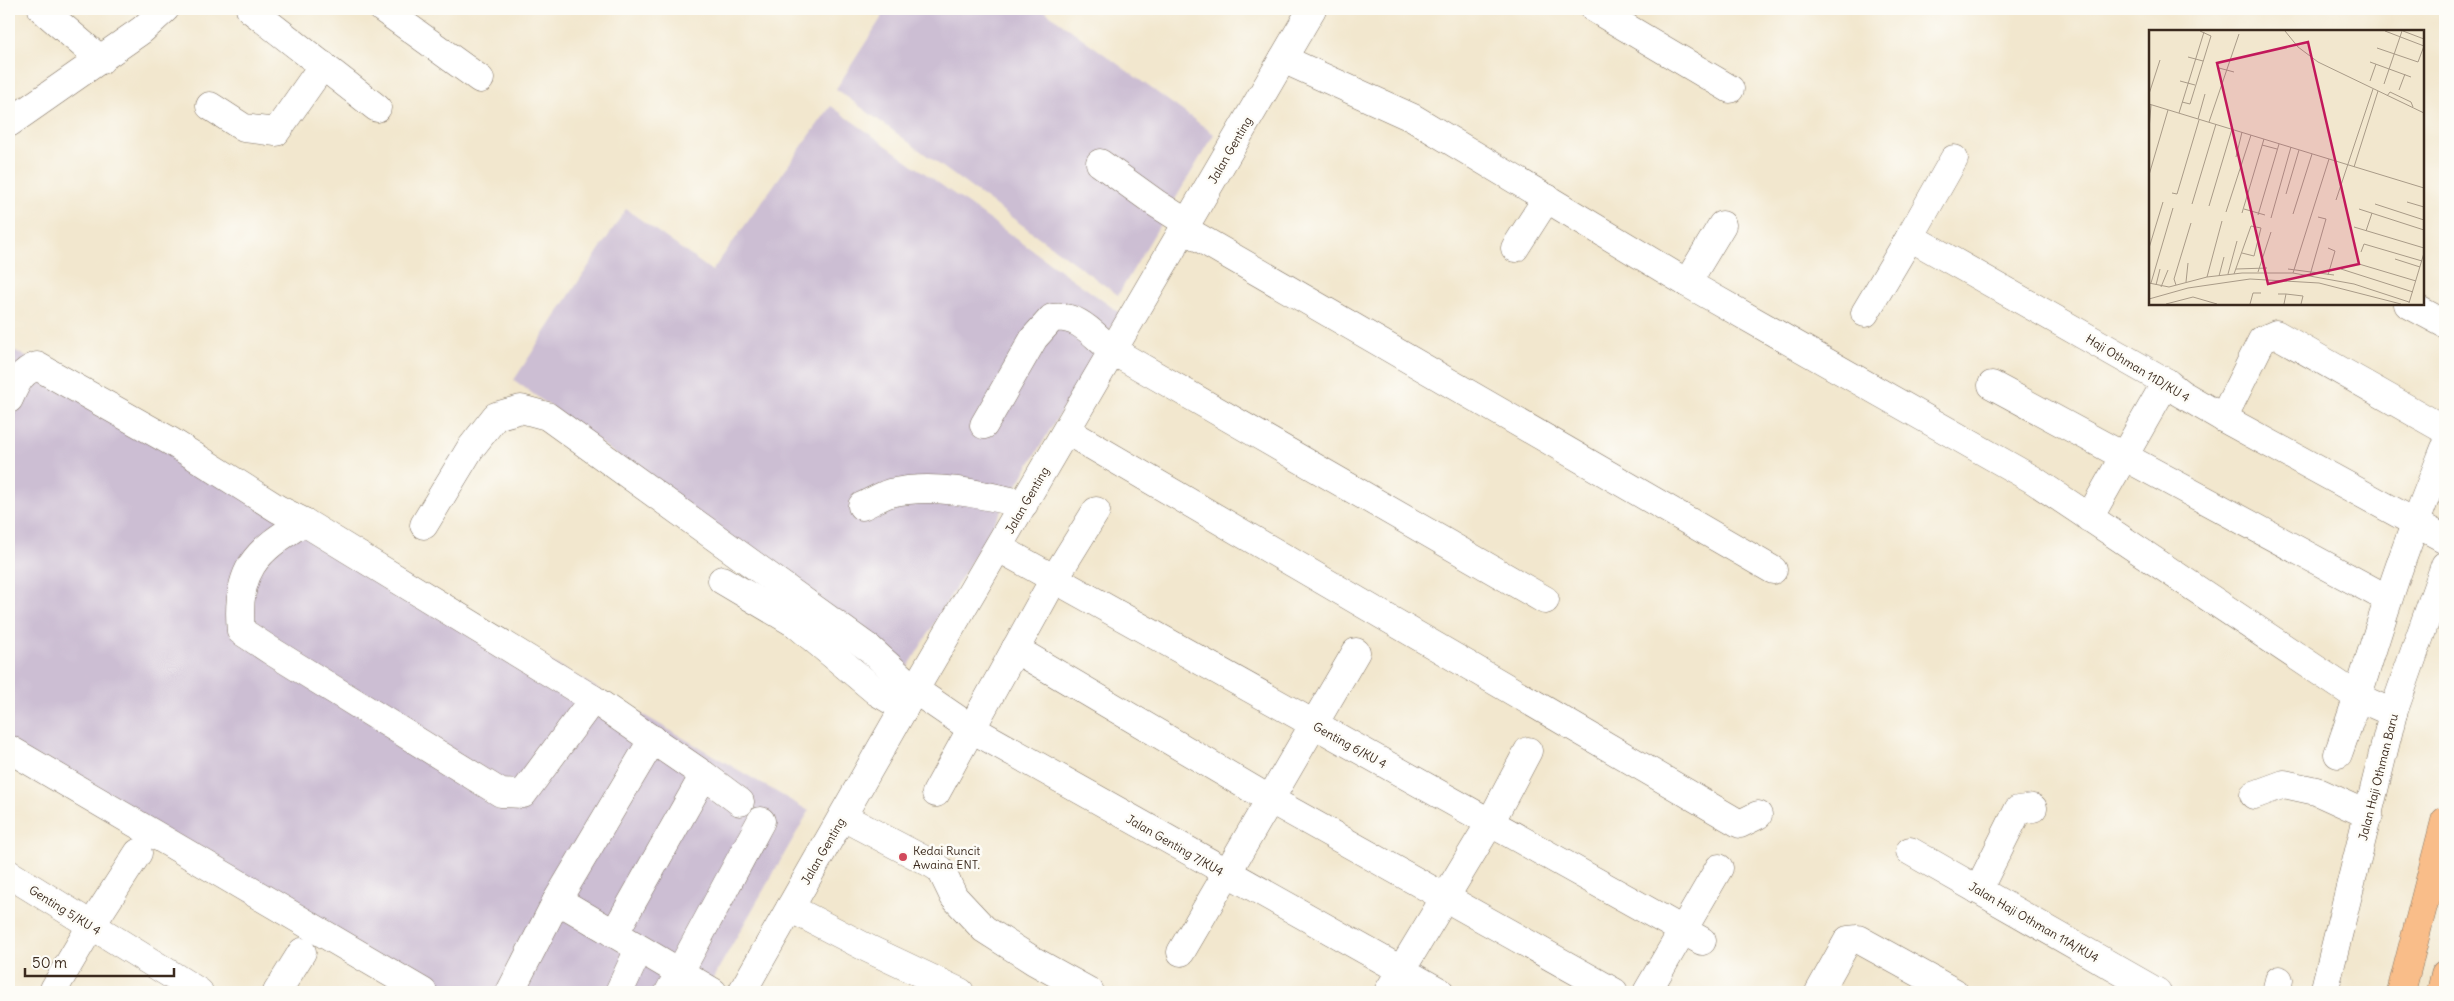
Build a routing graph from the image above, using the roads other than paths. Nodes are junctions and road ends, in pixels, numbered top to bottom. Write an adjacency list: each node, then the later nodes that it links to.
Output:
1 (42, 9): 8 (street)
2 (165, 9): 8 (street)
3 (250, 9): 9 (street)
4 (383, 9): 10 (street)
5 (1312, 9): 7 (street, Jalan Genting)
6 (1595, 9): 11 (street)
7 (1283, 59): 17 (street); 19 (street, Jalan Genting)
8 (101, 60): 14 (street)
9 (323, 65): 12 (street); 13 (street)
10 (480, 79)
11 (1730, 89)
12 (210, 106)
13 (377, 108)
14 (9, 123)
15 (1954, 159): 20 (street)
16 (1100, 163): 19 (street)
17 (1547, 198): 21 (street); 22 (street)
18 (1722, 225): 22 (street)
19 (1186, 226): 26 (street, Jalan Genting); 46 (street)
20 (1910, 237): 24 (street); 27 (street, Haji Othman 11D/KU 4)
21 (1515, 248)
22 (1687, 283): 39 (street)
23 (2410, 305): 25 (street)
24 (1865, 313)
25 (2445, 324)
26 (1113, 351): 31 (street); 33 (street, Jalan Genting); 50 (street)
27 (2166, 382): 30 (street, Haji Othman 11D/KU 4); 35 (street)
28 (1992, 385): 35 (street)
29 (9, 399): 40 (street)
30 (2223, 418): 32 (street); 41 (street, Haji Othman 11D/KU 4)
31 (984, 425)
32 (2445, 430)
33 (1067, 431): 36 (street, Jalan Genting); 69 (street)
34 (2445, 448): 41 (street)
35 (2124, 456): 39 (street); 49 (street)
36 (1024, 504): 37 (street); 44 (street, Jalan Genting)
37 (862, 506)
38 (1096, 511): 47 (street)
39 (2089, 518): 53 (street)
40 (304, 522): 54 (street); 54 (street)
41 (2415, 523): 43 (street, Haji Othman 11D/KU 4); 49 (street)
42 (424, 525): 55 (street)
43 (2445, 540)
44 (999, 548): 47 (street, Genting 6/KU 4); 55 (street, Jalan Genting)
45 (2445, 565): 56 (street, Jalan Haji Othman Baru)
46 (1773, 570)
47 (1054, 579): 51 (street); 57 (street, Genting 6/KU 4)
48 (722, 580): 55 (street)
49 (2388, 599): 53 (street)
50 (1545, 600)
51 (1015, 649): 58 (street); 66 (street)
52 (1356, 652): 57 (street)
53 (2359, 698): 56 (street); 62 (street)
54 (593, 699): 59 (street)
55 (909, 699): 58 (street, Jalan Genting 7/KU4); 71 (street, Jalan Genting)
56 (2393, 713): 70 (street, Jalan Haji Othman Baru)
57 (1313, 724): 66 (street); 74 (street, Genting 6/KU 4)
58 (972, 729): 64 (street); 79 (street, Jalan Genting 7/KU4)
59 (653, 739): 63 (street); 82 (street)
60 (9, 749): 97 (street)
61 (1528, 751): 74 (street)
62 (2338, 754)
63 (704, 775): 67 (street); 85 (street)
64 (936, 793)
65 (2254, 795): 70 (street)
66 (1269, 799): 79 (street); 81 (street)
67 (740, 802)
68 (2033, 808): 80 (street)
69 (1758, 815)
70 (2368, 815): 109 (street, Jalan Haji Othman Baru)
71 (843, 817): 83 (street, Jalan Genting); 103 (street)
72 (761, 821): 92 (street)
73 (2445, 821): 110 (highway)
74 (1490, 823): 81 (street); 86 (street, Genting 6/KU 4)
75 (1910, 851): 80 (street, Jalan Haji Othman 11A/KU4)
76 (138, 853): 84 (street)
77 (1720, 868): 86 (street)
78 (9, 874): 84 (street, Genting 5/KU 4)
79 (1226, 874): 89 (street); 91 (street, Jalan Genting 7/KU4)
80 (1978, 890): 108 (street, Jalan Haji Othman 11A/KU4)
81 (1444, 898): 91 (street); 105 (street)
82 (556, 902): 85 (street); 98 (street)
83 (790, 908): 101 (street, Jalan Genting); 102 (street)
84 (91, 926): 93 (street); 95 (street, Genting 5/KU 4)
85 (614, 934): 87 (street)
86 (1692, 936): 94 (street)
87 (639, 949): 92 (street); 99 (street)
88 (302, 952): 96 (street)
89 (1181, 952)
90 (2445, 974): 111 (highway)
91 (1394, 981): 104 (street, Jalan Genting 7/KU4)
92 (675, 983): 100 (street)
93 (54, 989)
94 (1653, 990)
95 (199, 992)
96 (277, 992)
97 (423, 992)
98 (510, 992)
99 (619, 992)
100 (713, 992)
101 (742, 992)
102 (960, 992)
103 (1090, 992)
104 (1440, 992)
105 (1614, 992)
106 (1819, 992): 107 (street)
107 (1954, 992)
108 (2157, 992)
109 (2324, 992)
110 (2401, 992)
111 (2441, 992)

